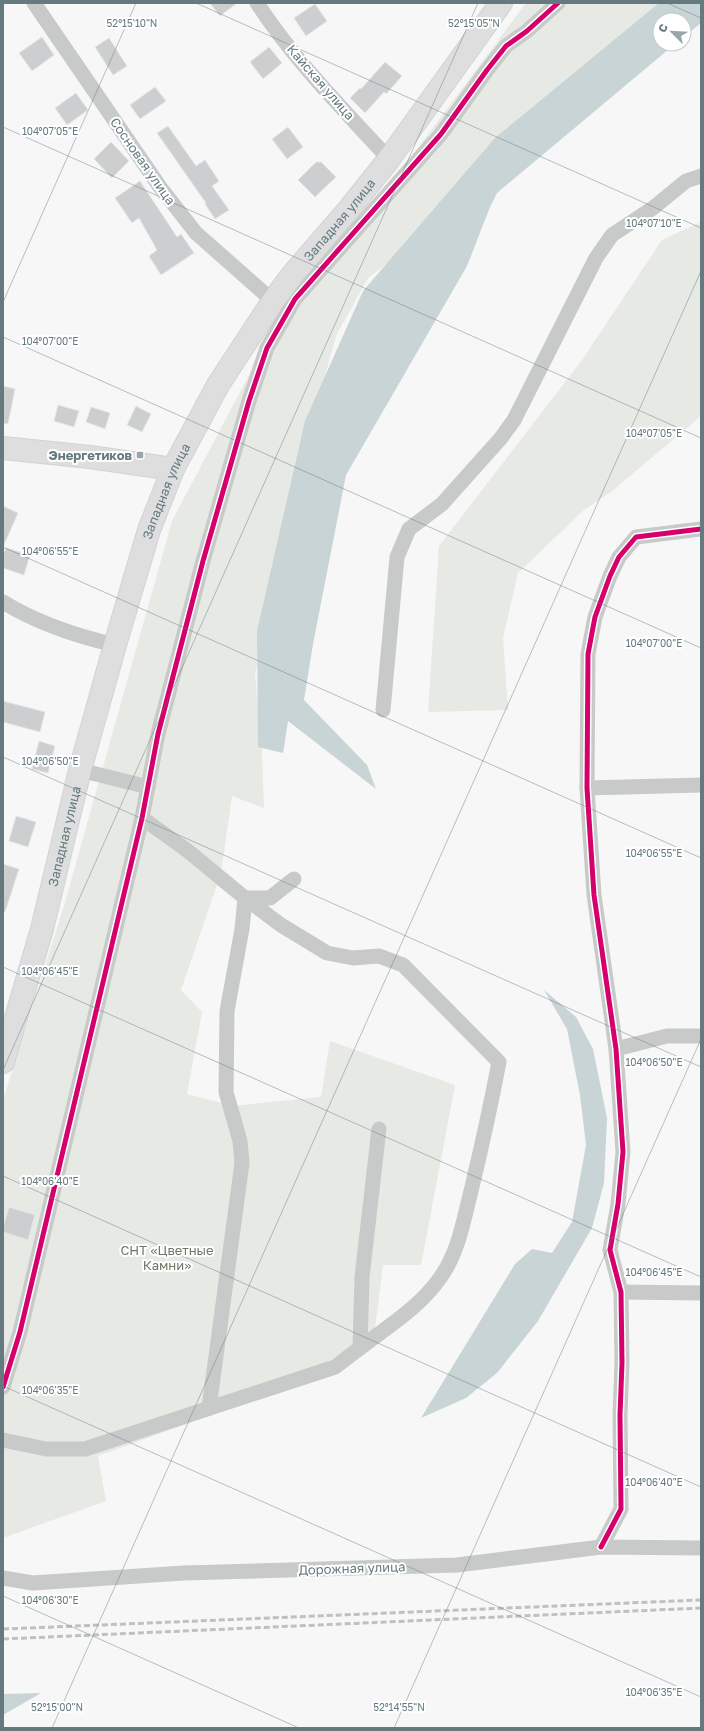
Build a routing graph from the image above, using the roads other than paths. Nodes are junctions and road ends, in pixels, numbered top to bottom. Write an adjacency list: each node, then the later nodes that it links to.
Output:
1 (34, 3): 7 (street, Сосновая улица)
2 (257, 3): 5 (street, Кайская улица)
3 (501, 3): 5 (main road, Западная улица)
4 (558, 3): 16 (street)
5 (388, 159): 7 (main road, Западная улица)
6 (701, 176): 13 (street)
7 (273, 301): 9 (main road, Западная улица)
8 (3, 448): 9 (main road)
9 (173, 469): 12 (main road, Западная улица)
10 (701, 529): 17 (street)
11 (3, 602): 12 (street)
12 (115, 645): 14 (main road, Западная улица)
13 (382, 710)
14 (80, 770): 16 (street); 23 (main road, Западная улица)
15 (701, 785): 17 (street)
16 (148, 787): 18 (street)
17 (587, 788): 22 (street)
18 (142, 818): 20 (street); 28 (street)
19 (294, 879): 20 (street)
20 (245, 898): 27 (street); 29 (street)
21 (701, 1036): 22 (street)
22 (616, 1049): 25 (street)
23 (3, 1062)
24 (379, 1129): 27 (street)
25 (621, 1292): 26 (street); 31 (street)
26 (701, 1293)
27 (360, 1348): 29 (street)
28 (3, 1388)
29 (209, 1408): 30 (street)
30 (3, 1440)
31 (601, 1547): 32 (street, Дорожная улица); 33 (street, Дорожная улица)
32 (701, 1548)
33 (3, 1578)

